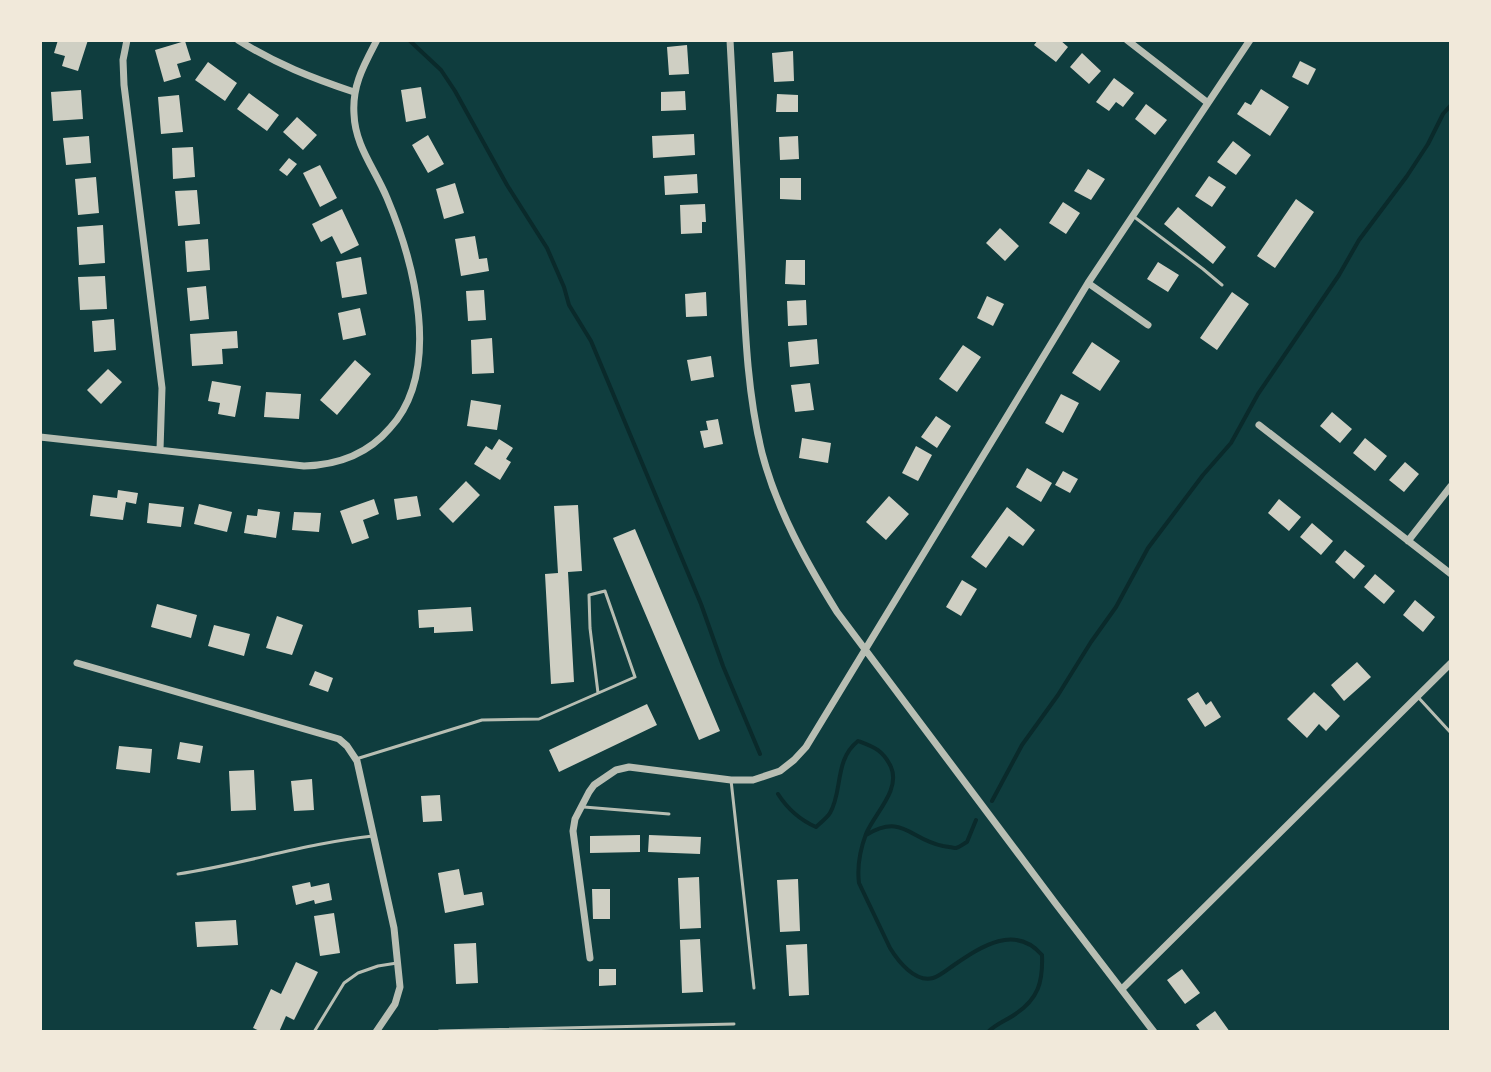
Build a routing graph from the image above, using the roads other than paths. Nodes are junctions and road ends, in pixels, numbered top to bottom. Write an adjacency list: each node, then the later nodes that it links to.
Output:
1 (127, 40): 15 (street)
2 (238, 40): 7 (street)
3 (377, 40): 7 (street)
4 (730, 40): 19 (street)
5 (1127, 40): 8 (street)
6 (1250, 40): 8 (street)
7 (354, 92): 15 (street)
8 (1208, 103): 9 (street)
9 (1133, 216): 10 (street); 11 (lane)
10 (1088, 283): 12 (street); 19 (street)
11 (1222, 285)
12 (1148, 325)
13 (1259, 425): 17 (street)
14 (40, 437): 15 (street)
15 (160, 450)
16 (1451, 486): 17 (street)
17 (1408, 541): 18 (street)
18 (1451, 574)
19 (865, 648): 26 (street); 34 (street)
20 (77, 663): 25 (street)
21 (1451, 663): 23 (street)
22 (598, 693): 22 (lane); 25 (lane)
23 (1417, 696): 24 (lane); 34 (street)
24 (1451, 733)
25 (356, 759): 29 (street)
26 (731, 780): 27 (street); 33 (lane)
27 (580, 806): 28 (lane); 31 (street)
28 (669, 814)
29 (373, 836): 30 (lane); 32 (street)
30 (178, 874)
31 (590, 958)
32 (397, 963): 39 (lane); 40 (street)
33 (754, 988)
34 (1122, 989): 42 (street)
35 (734, 1024): 36 (lane)
36 (673, 1025): 37 (lane); 41 (lane)
37 (567, 1029): 38 (lane)
38 (439, 1031)
39 (314, 1032)
40 (376, 1032)
41 (674, 1032)
42 (1154, 1032)

